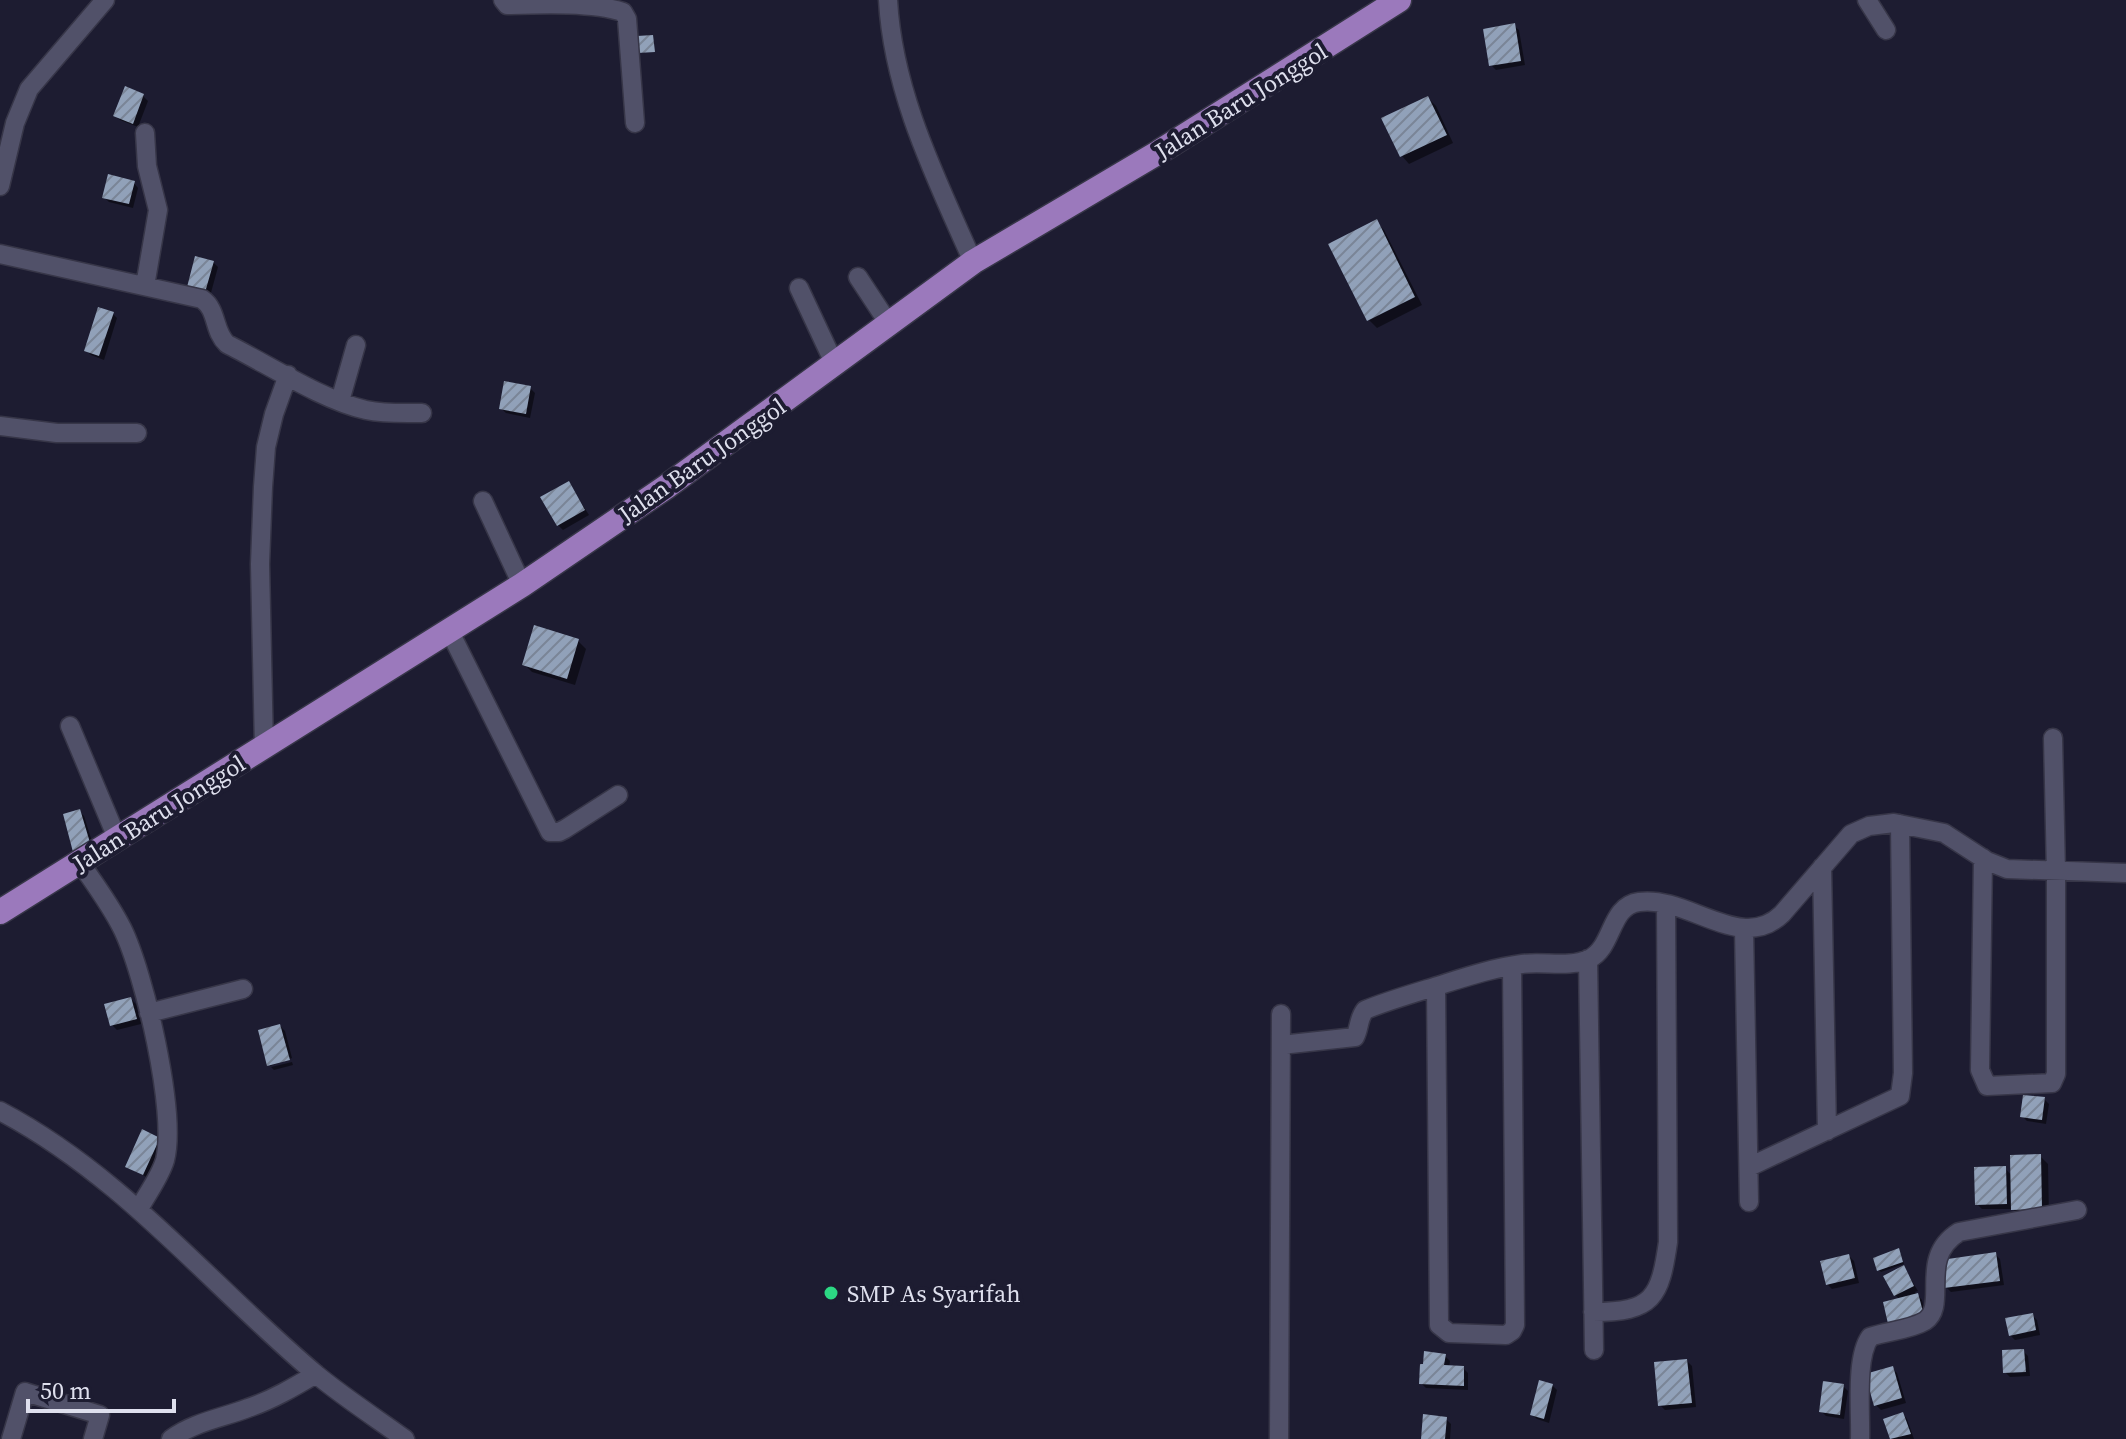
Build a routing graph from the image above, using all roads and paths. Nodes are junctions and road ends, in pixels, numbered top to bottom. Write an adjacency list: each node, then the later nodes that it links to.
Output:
1 (105, 0): 9 (street)
2 (503, 0): 7 (street)
3 (888, 0): 11 (street)
4 (1399, 0): 11 (main road, Jalan Baru Jonggol)
5 (1867, 0): 6 (street)
6 (1886, 30)
7 (635, 123)
8 (145, 133): 13 (street)
9 (0, 186)
10 (0, 254): 13 (street)
11 (973, 262): 15 (main road, Jalan Baru Jonggol)
12 (858, 277): 15 (street)
13 (145, 286): 18 (street)
14 (799, 288): 17 (street)
15 (889, 324): 17 (main road, Jalan Baru Jonggol)
16 (356, 345): 19 (street)
17 (835, 365): 24 (main road, Jalan Baru Jonggol)
18 (288, 375): 19 (street); 28 (street)
19 (340, 401): 20 (street)
20 (422, 413)
21 (0, 426): 22 (street)
22 (137, 433)
23 (483, 501): 24 (street)
24 (522, 585): 25 (main road, Jalan Baru Jonggol)
25 (449, 630): 28 (main road, Jalan Baru Jonggol); 29 (street)
26 (70, 726): 31 (street)
27 (2053, 738): 35 (street)
28 (264, 748): 31 (main road, Jalan Baru Jonggol)
29 (618, 795)
30 (1900, 824): 32 (street); 34 (street); 48 (street)
31 (117, 838): 33 (main road, Jalan Baru Jonggol)
32 (1983, 858): 35 (street); 35 (street)
33 (79, 861): 38 (main road, Jalan Baru Jonggol); 44 (street)
34 (1822, 867): 39 (street); 48 (street)
35 (2056, 873): 36 (street)
36 (2126, 873)
37 (1666, 904): 39 (street); 40 (street); 53 (street)
38 (0, 912)
39 (1744, 929): 49 (street)
40 (1588, 959): 41 (street); 53 (street)
41 (1512, 966): 42 (street); 42 (street)
42 (1436, 987): 46 (street)
43 (243, 989): 44 (street)
44 (149, 1013): 51 (street)
45 (1281, 1014): 46 (street)
46 (1281, 1045): 60 (street)
47 (0, 1111): 51 (street)
48 (1827, 1131): 49 (street)
49 (1749, 1167): 50 (street)
50 (1749, 1202)
51 (139, 1209): 55 (street)
52 (2077, 1210): 61 (street)
53 (1593, 1312): 54 (street)
54 (1594, 1350)
55 (316, 1374): 58 (street); 59 (street)
56 (8, 1433): 57 (street)
57 (93, 1439)
58 (171, 1439)
59 (405, 1439)
60 (1279, 1439)
61 (1860, 1439)

